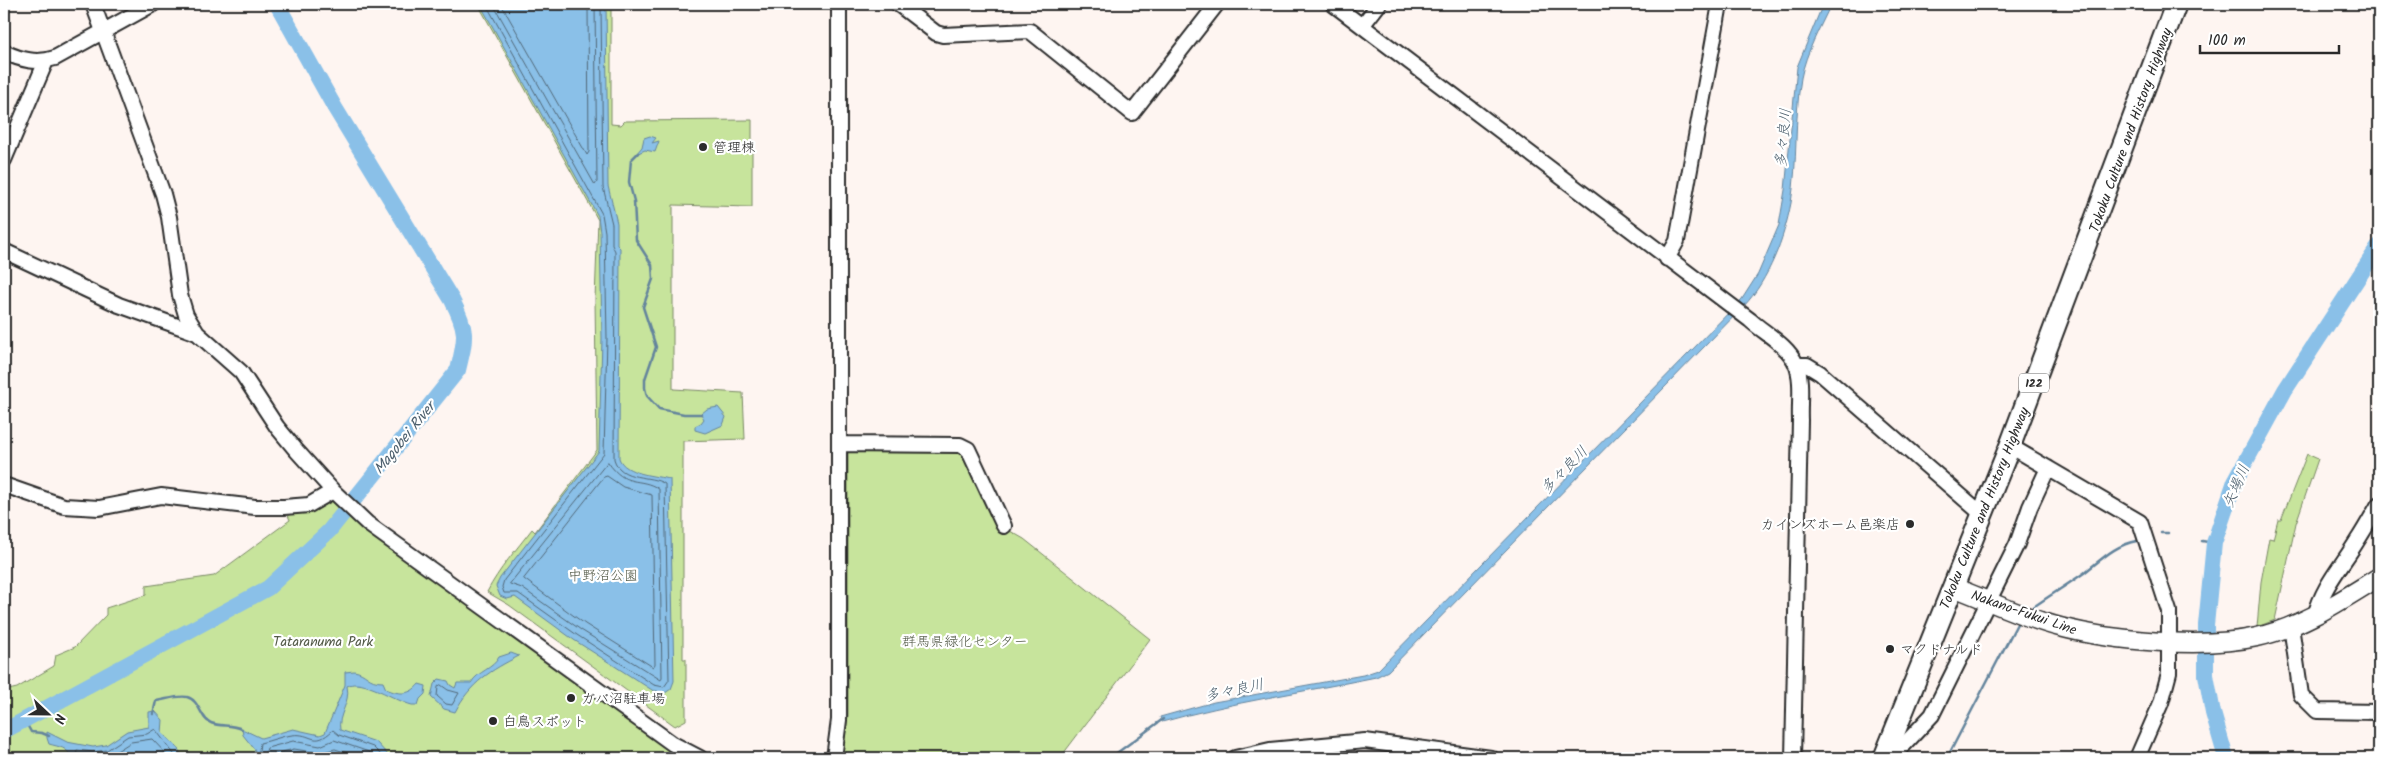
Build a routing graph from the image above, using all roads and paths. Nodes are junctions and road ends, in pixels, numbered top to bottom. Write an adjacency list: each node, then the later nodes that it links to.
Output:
1 (93, 4): 11 (street)
2 (153, 4): 11 (street)
3 (839, 4): 19 (street)
4 (898, 4): 5 (street)
5 (1217, 4)
6 (1332, 4): 10 (street)
7 (1379, 4): 10 (street)
8 (1720, 4): 16 (street)
9 (2176, 4): 20 (highway, Tokoku Culture and History Highway / 122)
10 (1362, 26): 16 (street)
11 (102, 32): 13 (street); 17 (street)
12 (4, 52): 13 (street)
13 (46, 61): 14 (street)
14 (4, 160)
15 (4, 251): 17 (street)
16 (1667, 259): 18 (street)
17 (197, 333): 23 (street)
18 (1796, 365): 25 (street); 39 (street)
19 (840, 444): 26 (street); 36 (street)
20 (2010, 446): 21 (street); 25 (highway, Tokoku Culture and History Highway / 122)
21 (2048, 468): 29 (street); 32 (street)
22 (4, 485): 23 (street)
23 (336, 493): 35 (street)
24 (2379, 504): 30 (street)
25 (1983, 515): 28 (highway, Tokoku Culture and History Highway / 122)
26 (1004, 526)
27 (2379, 577): 30 (main road, Nakano-Fukui Line)
28 (1953, 587): 29 (main road, Nakano-Fukui Line); 34 (highway, Tokoku Culture and History Highway / 122)
29 (1989, 601): 32 (main road, Nakano-Fukui Line); 34 (street)
30 (2315, 616): 31 (main road, Nakano-Fukui Line)
31 (2291, 626): 32 (main road, Nakano-Fukui Line); 33 (street)
32 (2172, 642): 40 (street)
33 (2379, 712)
34 (1885, 756)
35 (700, 758)
36 (834, 758)
37 (1235, 758): 38 (street)
38 (1491, 758)
39 (1793, 758)
40 (2137, 758)

